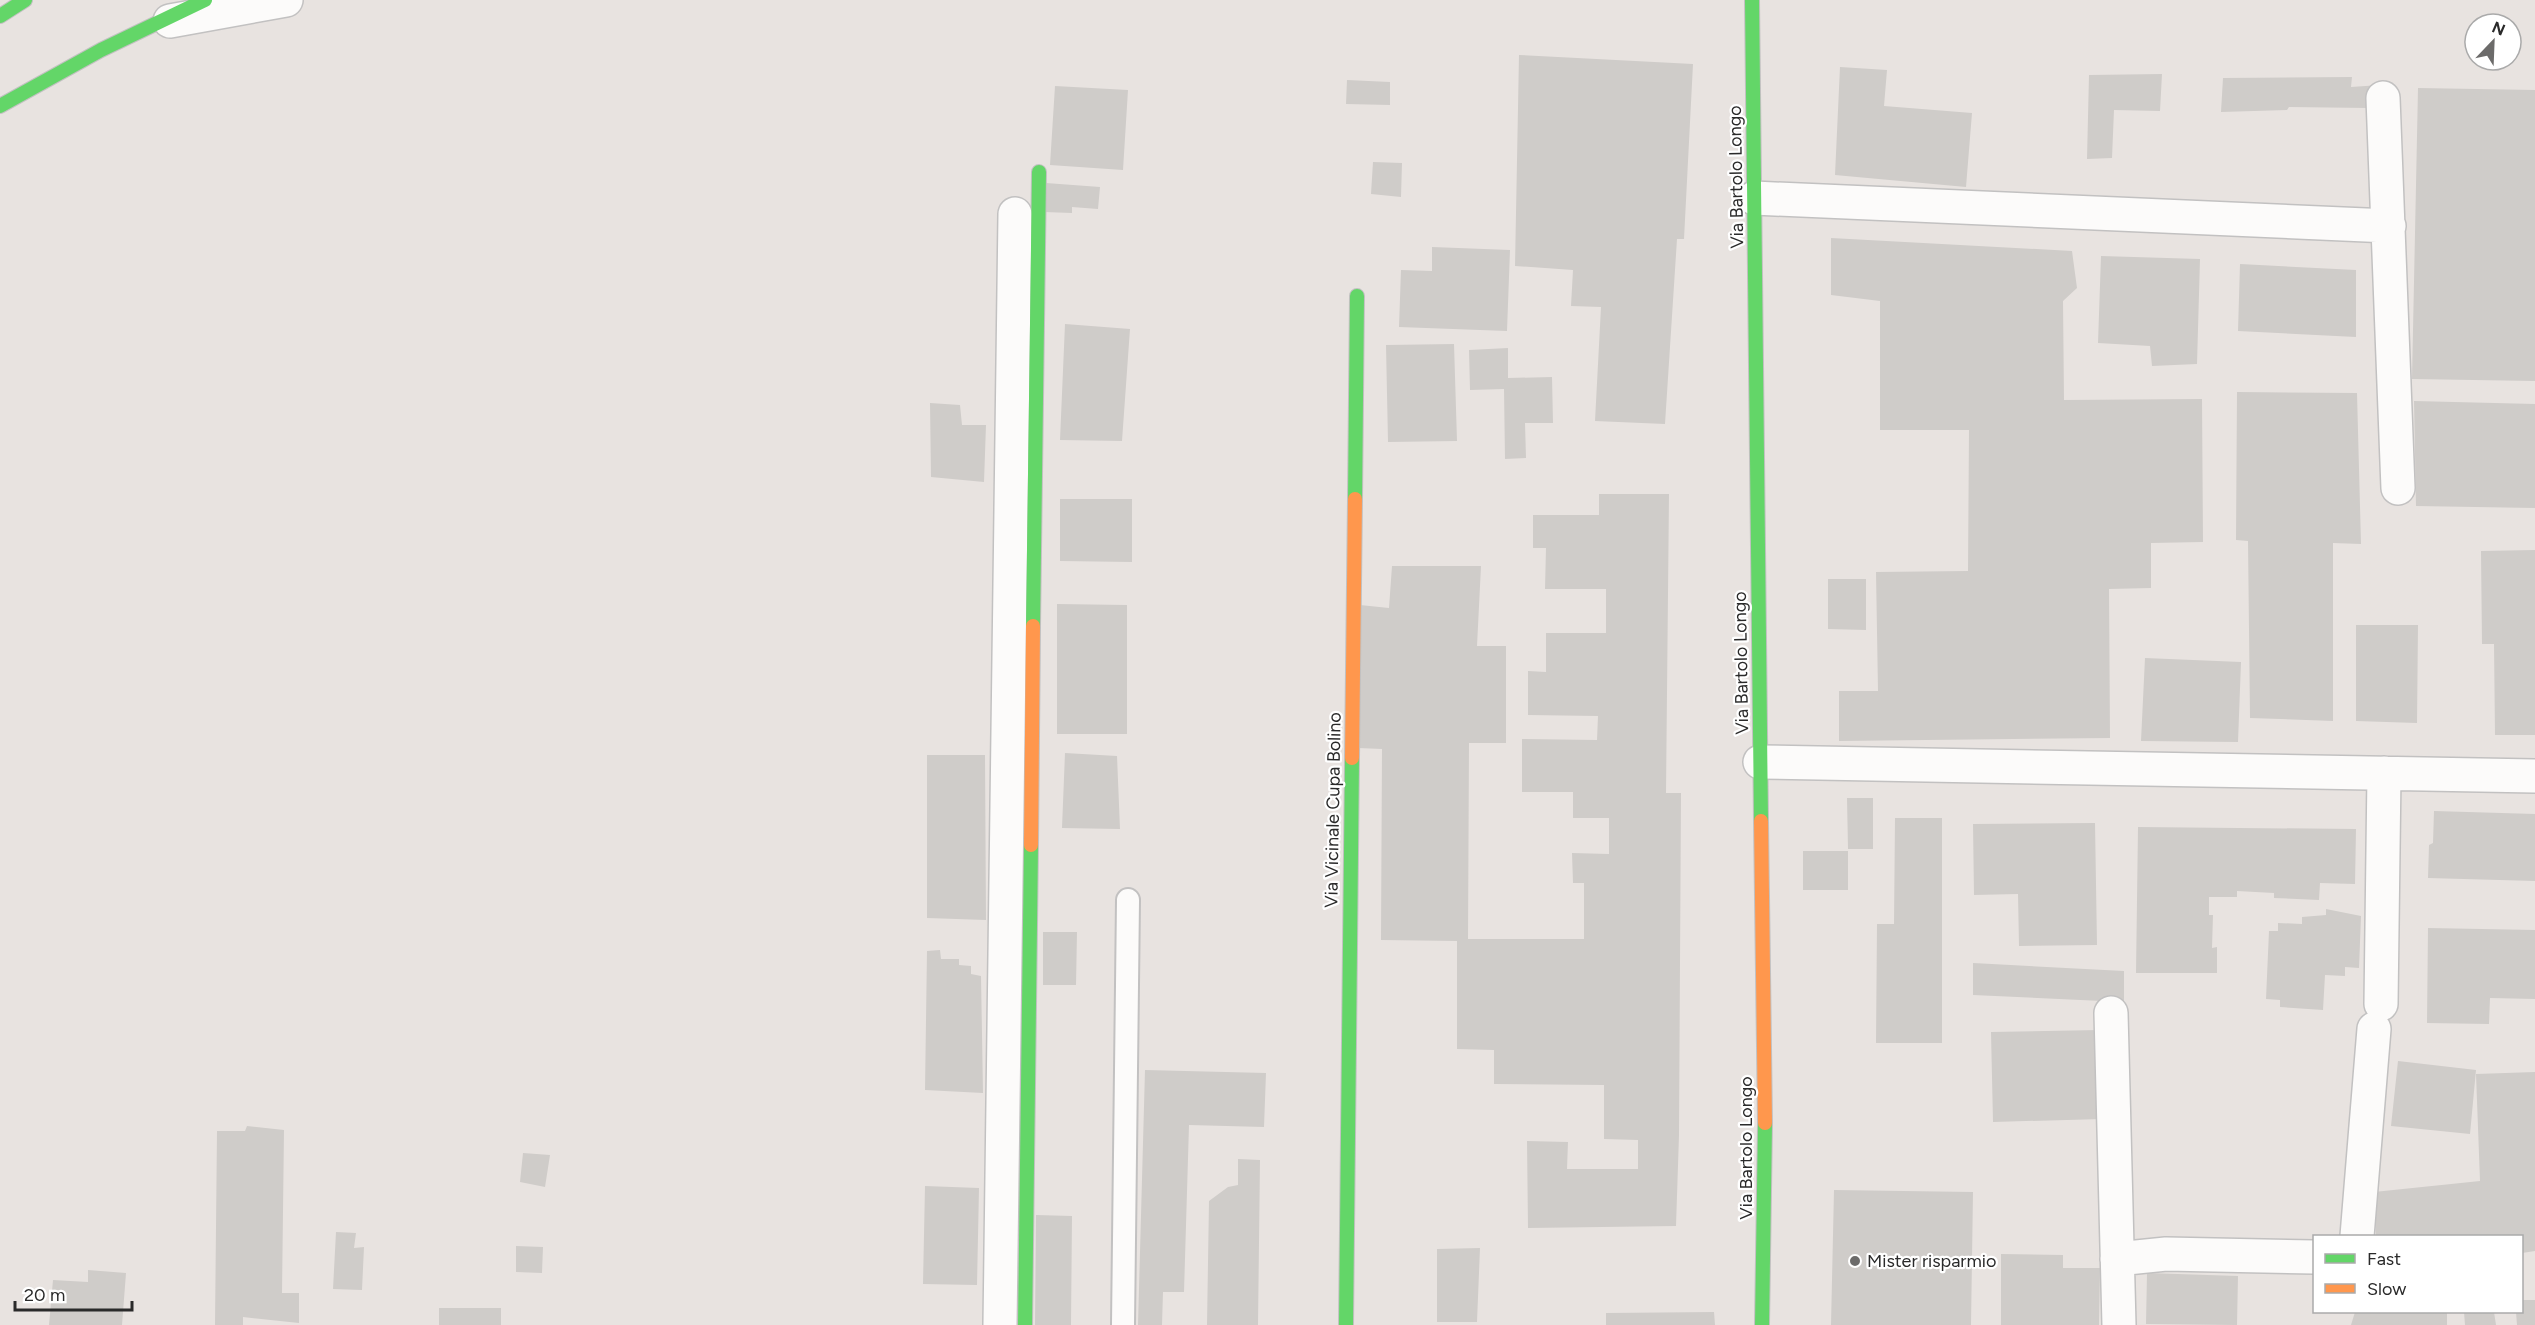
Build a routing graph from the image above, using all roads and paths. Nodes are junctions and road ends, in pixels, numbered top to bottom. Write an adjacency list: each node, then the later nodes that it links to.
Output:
1 (25, 0): 5 (street)
2 (205, 0): 6 (street)
3 (286, 0): 6 (street)
4 (1752, 0): 10 (street, Via Bartolo Longo)
5 (0, 16)
6 (144, 26): 8 (street)
7 (2383, 98): 12 (street)
8 (0, 106)
9 (1039, 172): 24 (street)
10 (1754, 198): 12 (street); 15 (street, Via Bartolo Longo)
11 (1015, 214): 23 (street)
12 (2389, 226): 14 (street)
13 (1357, 296): 26 (street, Via Vicinale Cupa Bolino)
14 (2398, 488)
15 (1760, 762): 16 (street); 27 (street, Via Bartolo Longo)
16 (2384, 774): 17 (street); 20 (street)
17 (2535, 776)
18 (1128, 900): 25 (lane)
19 (2111, 1013): 22 (street)
20 (2357, 1235)
21 (2313, 1257): 22 (street)
22 (2117, 1259): 28 (street)
23 (1000, 1325)
24 (1025, 1325)
25 (1123, 1325)
26 (1346, 1325)
27 (1762, 1325)
28 (2119, 1325)

